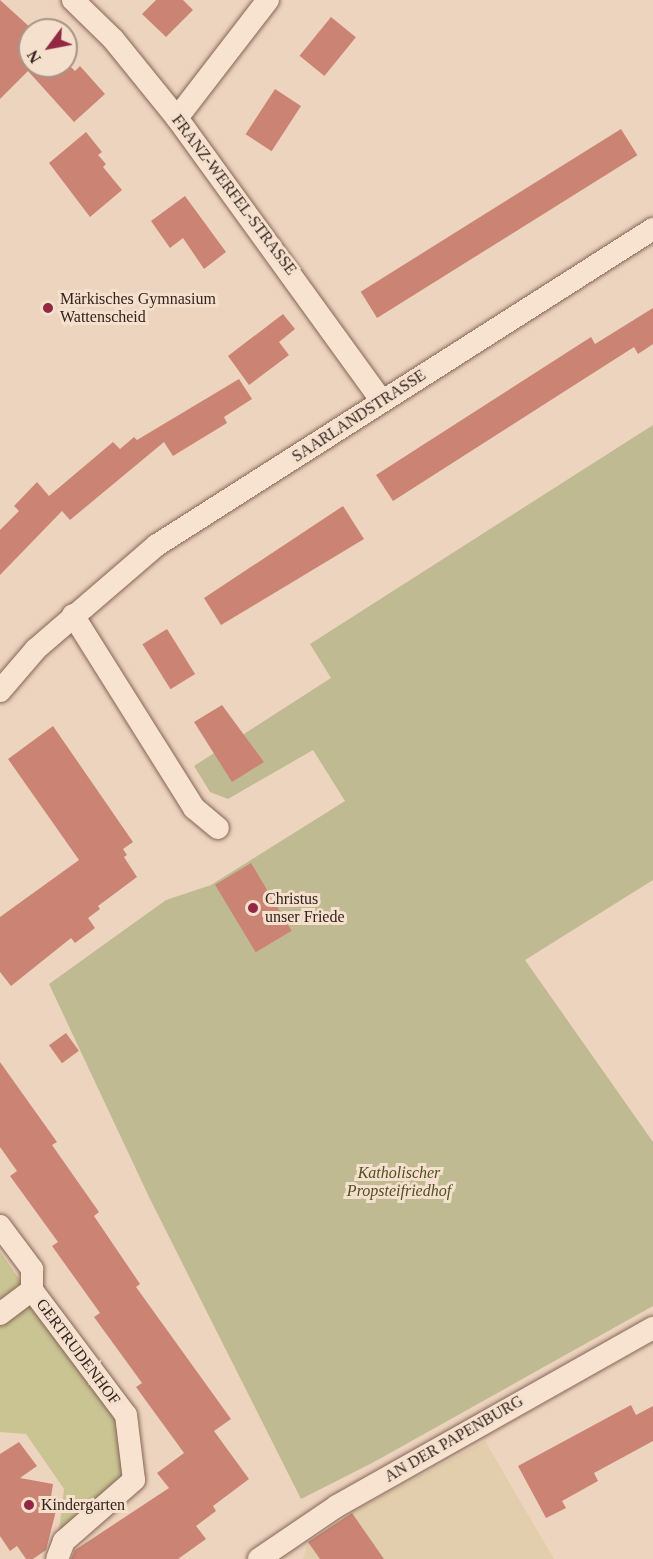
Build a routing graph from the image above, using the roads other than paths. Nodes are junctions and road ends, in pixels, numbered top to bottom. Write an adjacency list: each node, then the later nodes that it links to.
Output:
1 (73, 0): 3 (street, FRANZ-WERFEL-STRASSE)
2 (268, 0): 3 (street)
3 (177, 118): 5 (street, FRANZ-WERFEL-STRASSE)
4 (653, 229): 5 (street, SAARLANDSTRASSE)
5 (382, 401): 6 (street, SAARLANDSTRASSE)
6 (73, 615): 7 (street, SAARLANDSTRASSE); 8 (street)
7 (0, 691)
8 (218, 828)
9 (0, 1226): 10 (street, GERTRUDENHOF)
10 (32, 1290): 11 (street, GERTRUDENHOF); 13 (street, GERTRUDENHOF)
11 (0, 1314)
12 (653, 1328): 14 (street, AN DER PAPENBURG)
13 (57, 1559)
14 (260, 1559)

